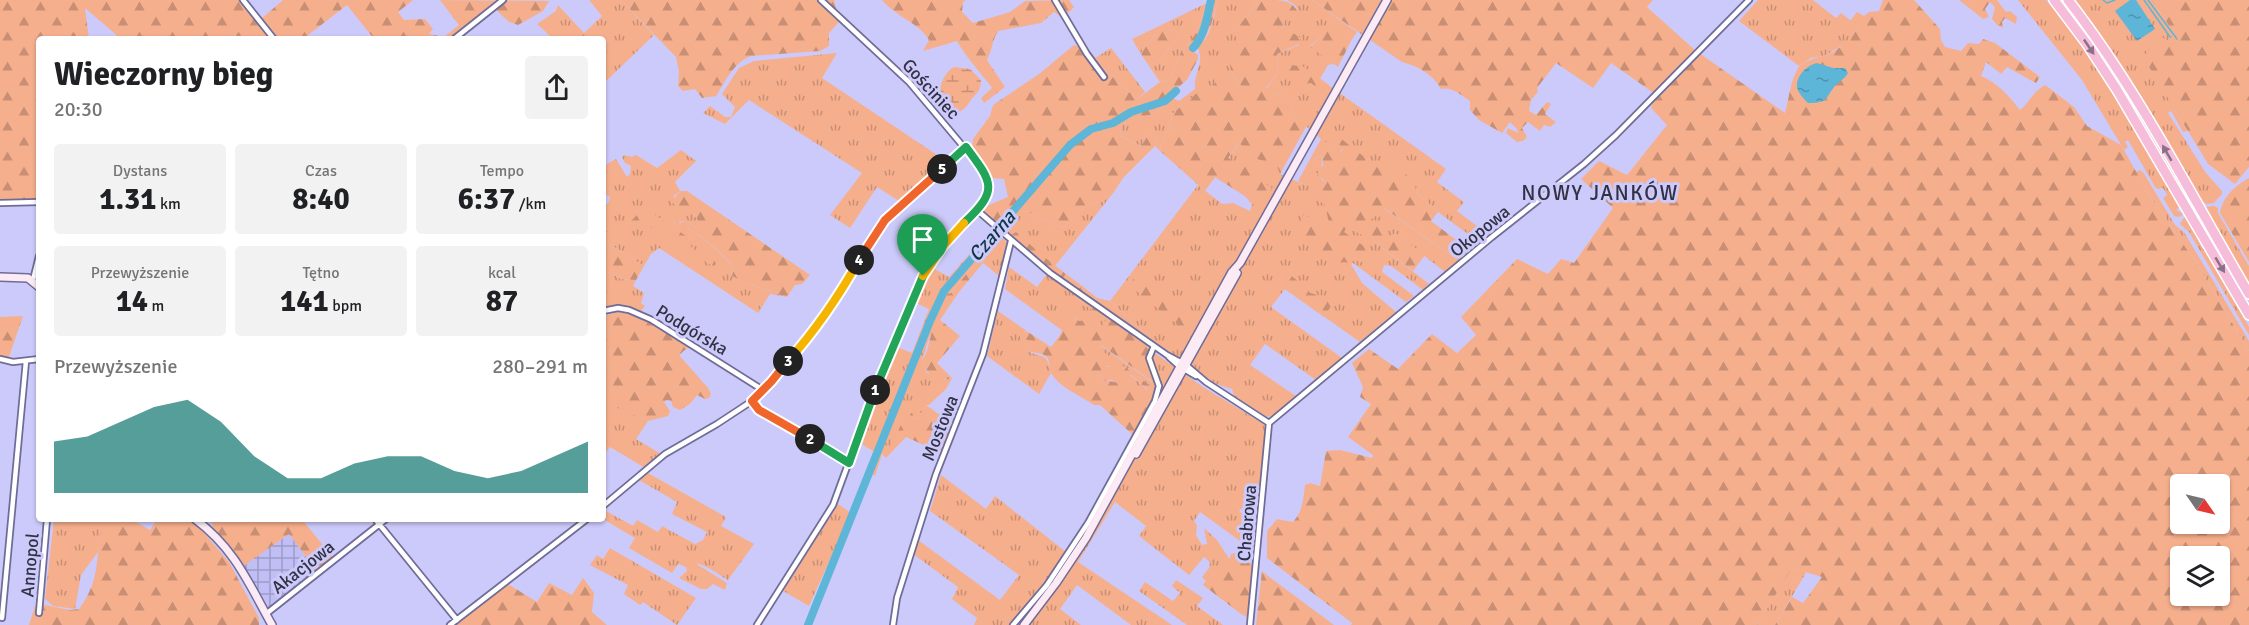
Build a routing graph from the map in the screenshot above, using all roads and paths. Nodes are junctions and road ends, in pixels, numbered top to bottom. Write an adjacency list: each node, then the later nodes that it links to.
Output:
1 (243, 0): 9 (street)
2 (503, 0): 10 (street)
3 (821, 0): 12 (street, Gościniec)
4 (1055, 0): 11 (street)
5 (1387, 0): 28 (main road)
6 (1749, 0): 31 (street, Okopowa)
7 (2054, 0): 23 (highway, one-way to 23)
8 (2068, 0): 21 (highway, one-way to 8)
9 (272, 36)
10 (458, 36)
11 (1104, 77)
12 (966, 147): 15 (street, Gościniec); 29 (street)
13 (36, 202): 14 (street)
14 (0, 203)
15 (978, 211): 16 (street); 32 (street)
16 (1011, 241): 24 (street); 46 (street, Mostowa)
17 (36, 268): 19 (street)
18 (0, 278): 19 (main road)
19 (33, 280): 20 (main road)
20 (36, 284)
21 (2249, 294)
22 (606, 310): 29 (street, Podgórska)
23 (2249, 315)
24 (1154, 346): 28 (street); 47 (street)
25 (0, 359): 27 (street)
26 (36, 359): 27 (street)
27 (26, 361): 41 (street)
28 (1183, 366): 31 (street); 48 (main road)
29 (763, 390): 30 (street)
30 (752, 401): 32 (street); 33 (street)
31 (1269, 423): 49 (street, Chabrowa)
32 (849, 463): 45 (street)
33 (606, 503)
34 (47, 522): 39 (street, Annopol)
35 (202, 522): 40 (main road)
36 (382, 522): 38 (street, Akacjowa)
37 (583, 522): 42 (street)
38 (380, 524): 40 (street, Akacjowa); 42 (street)
39 (39, 613)
40 (266, 614): 43 (main road)
41 (2, 618)
42 (457, 620): 44 (street)
43 (270, 624)
44 (450, 625)
45 (757, 625)
46 (893, 625)
47 (1013, 625)
48 (1024, 625)
49 (1250, 625)

